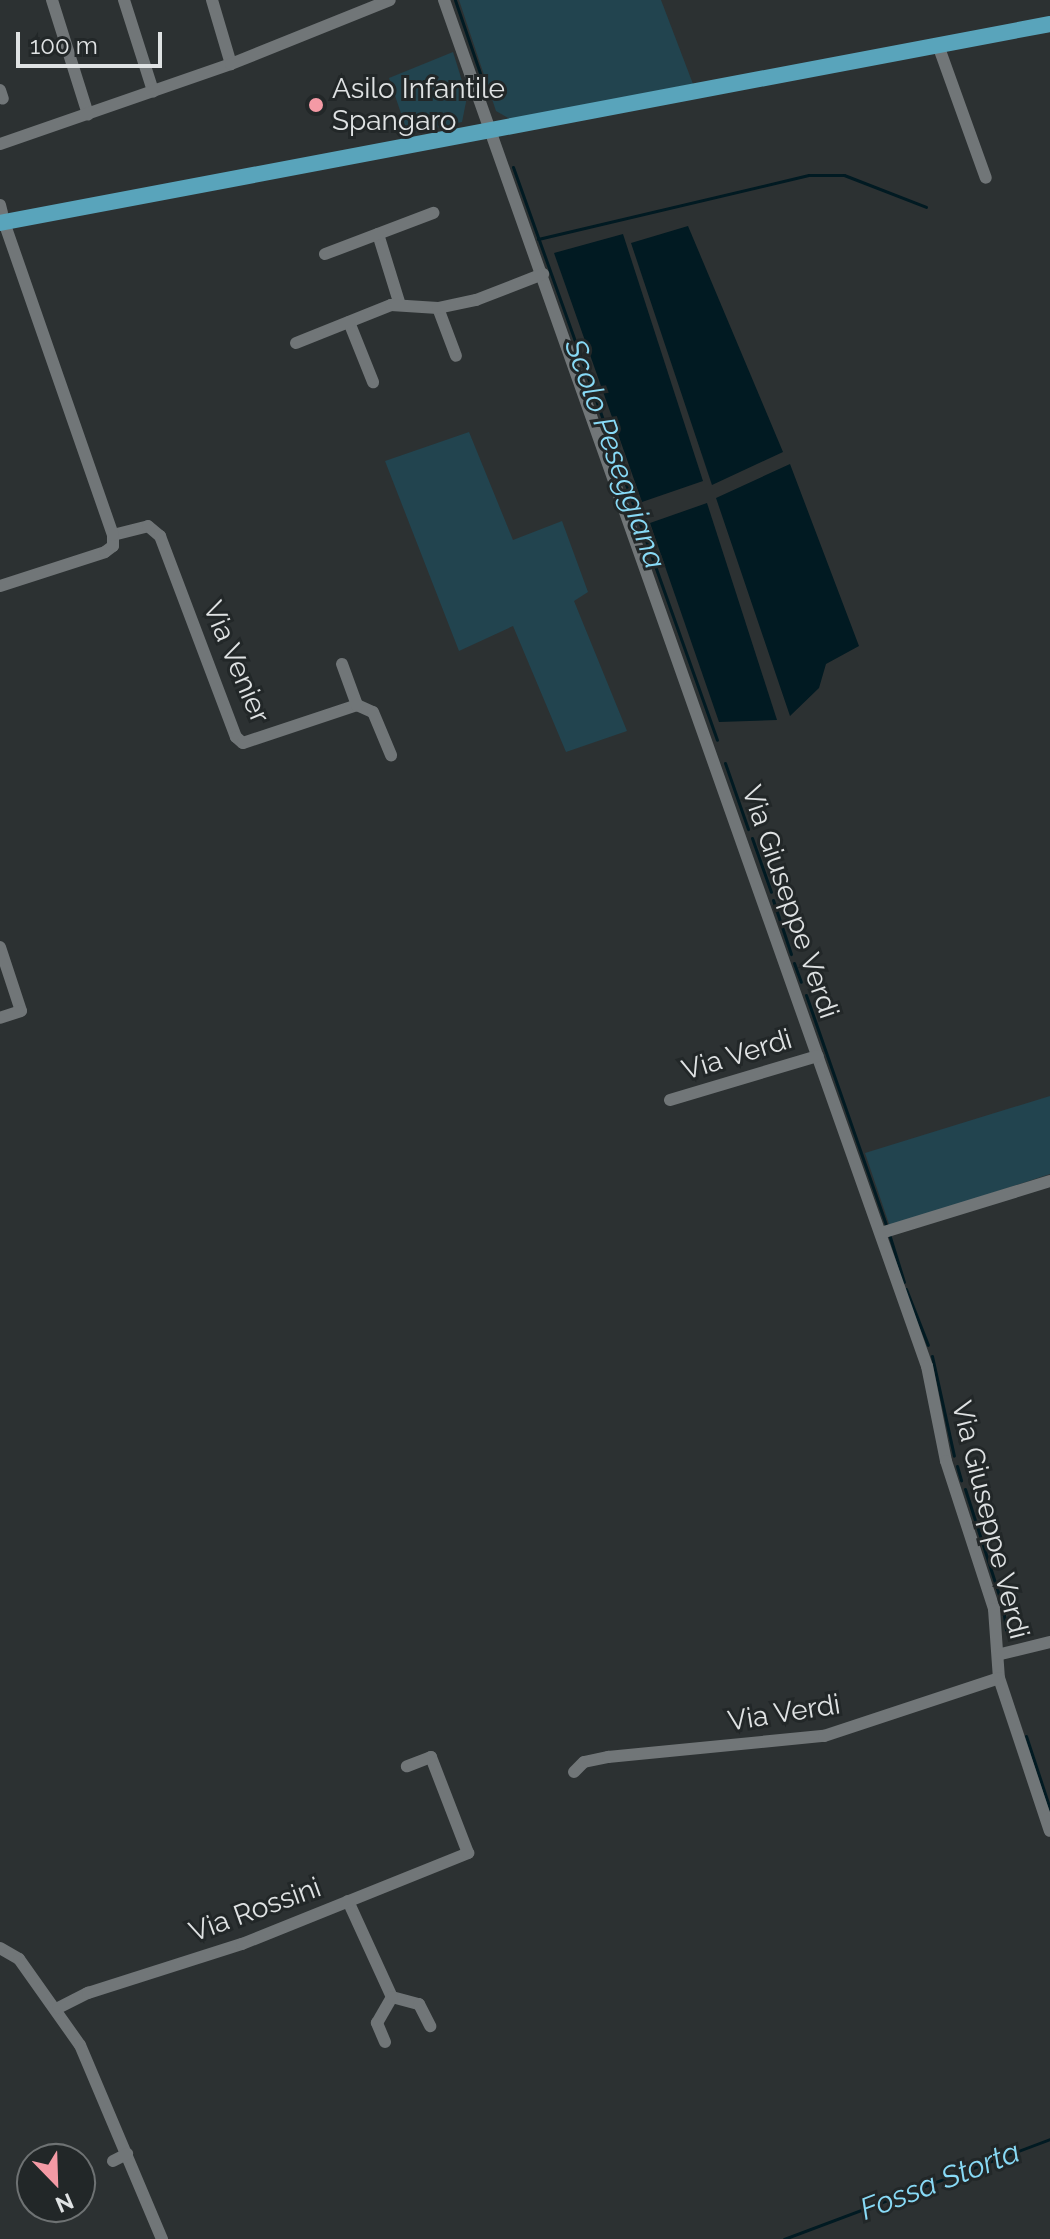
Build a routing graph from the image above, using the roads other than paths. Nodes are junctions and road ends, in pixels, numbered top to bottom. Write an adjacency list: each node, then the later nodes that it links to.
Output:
1 (52, 0): 10 (street)
2 (124, 0): 9 (street)
3 (212, 0): 8 (street)
4 (390, 0): 8 (street)
5 (444, 0): 11 (street, Via Giuseppe Verdi)
6 (1050, 24): 7 (main road)
7 (938, 45): 11 (main road); 13 (street)
8 (231, 64): 9 (street)
9 (153, 91): 10 (street)
10 (88, 114): 12 (street)
11 (487, 130): 15 (main road); 18 (street, Via Giuseppe Verdi)
12 (0, 144)
13 (986, 178)
14 (433, 213): 16 (street)
15 (1, 216): 25 (street)
16 (378, 234): 17 (street); 19 (street)
17 (325, 254)
18 (543, 274): 20 (street); 32 (street, Via Giuseppe Verdi)
19 (400, 305): 20 (street); 21 (street)
20 (438, 308): 23 (street)
21 (349, 322): 22 (street); 24 (street)
22 (296, 343)
23 (456, 356)
24 (373, 382)
25 (113, 535): 26 (street); 28 (street, Via Venier)
26 (0, 586)
27 (342, 664): 28 (street)
28 (357, 705): 29 (street)
29 (391, 755)
30 (0, 947): 31 (street)
31 (0, 1018)
32 (818, 1056): 33 (street, Via Verdi); 35 (street, Via Giuseppe Verdi)
33 (670, 1100)
34 (1050, 1181): 35 (street)
35 (881, 1233): 37 (street, Via Giuseppe Verdi)
36 (1050, 1642): 37 (street)
37 (1001, 1654): 38 (street, Via Giuseppe Verdi)
38 (999, 1678): 40 (street, Via Verdi); 41 (street, Via Giuseppe Verdi)
39 (407, 1766): 42 (street, Via Rossini)
40 (574, 1772)
41 (1050, 1831)
42 (348, 1901): 44 (street); 45 (street, Via Rossini)
43 (0, 1948): 45 (street)
44 (392, 1997): 46 (street); 47 (street)
45 (58, 2008): 48 (street)
46 (430, 2026)
47 (385, 2042)
48 (127, 2154): 49 (street); 50 (street)
49 (113, 2161)
50 (162, 2239)

